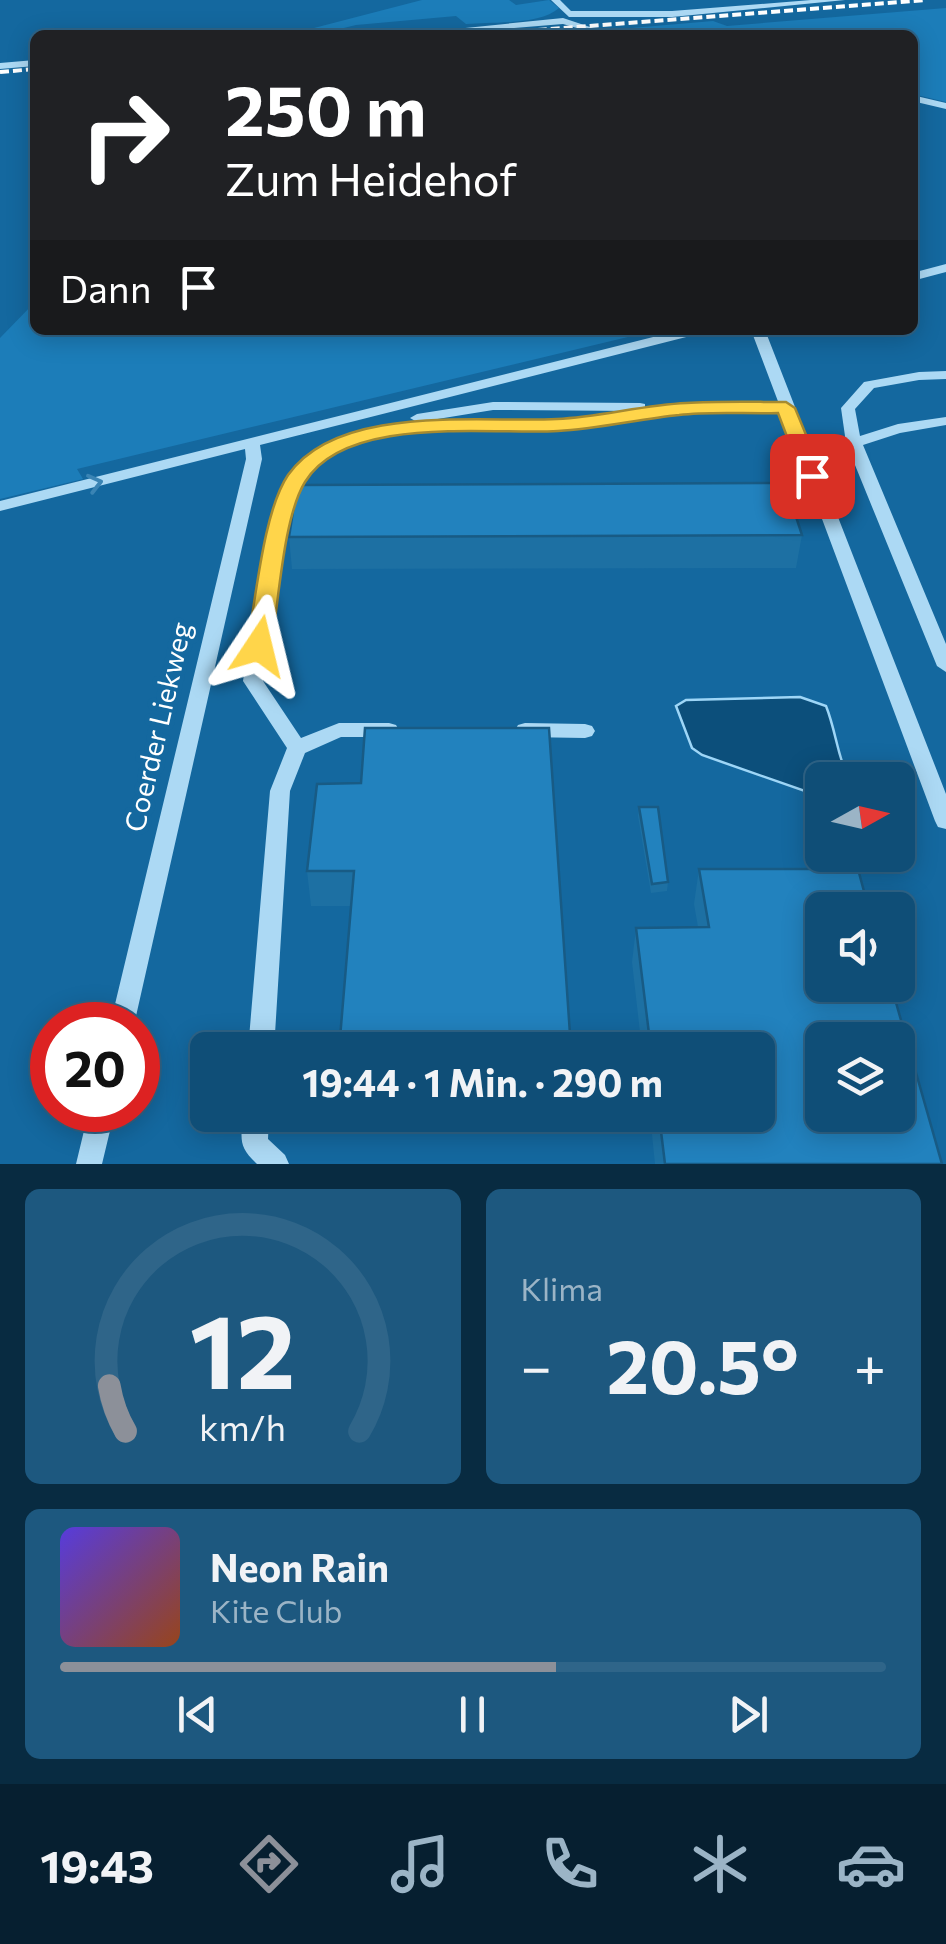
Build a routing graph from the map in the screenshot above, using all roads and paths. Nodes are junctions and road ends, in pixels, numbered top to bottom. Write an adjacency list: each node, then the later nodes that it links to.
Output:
1 (554, 0): 3 (street)
2 (841, 0): 3 (street)
3 (569, 18): 4 (street); 5 (street)
4 (450, 30)
5 (598, 30)
6 (30, 63): 7 (street)
7 (0, 66)
8 (918, 99): 9 (street)
9 (946, 106)
10 (946, 268): 11 (street)
11 (918, 275)
12 (678, 335): 17 (street)
13 (760, 335): 15 (street)
14 (946, 376): 18 (street)
15 (786, 408): 24 (street); 25 (street)
16 (946, 421): 18 (street)
17 (252, 444): 19 (street, one-way to 17); 26 (street, Coerder Liekweg)
18 (854, 444): 20 (street)
19 (0, 506)
20 (946, 666)
21 (414, 730): 24 (street)
22 (509, 730): 23 (street)
23 (585, 731)
24 (297, 748): 27 (street)
25 (946, 821)
26 (127, 1002)
27 (262, 1032)
28 (97, 1132): 30 (street)
29 (255, 1132): 31 (street)
30 (90, 1164)
31 (276, 1164)

